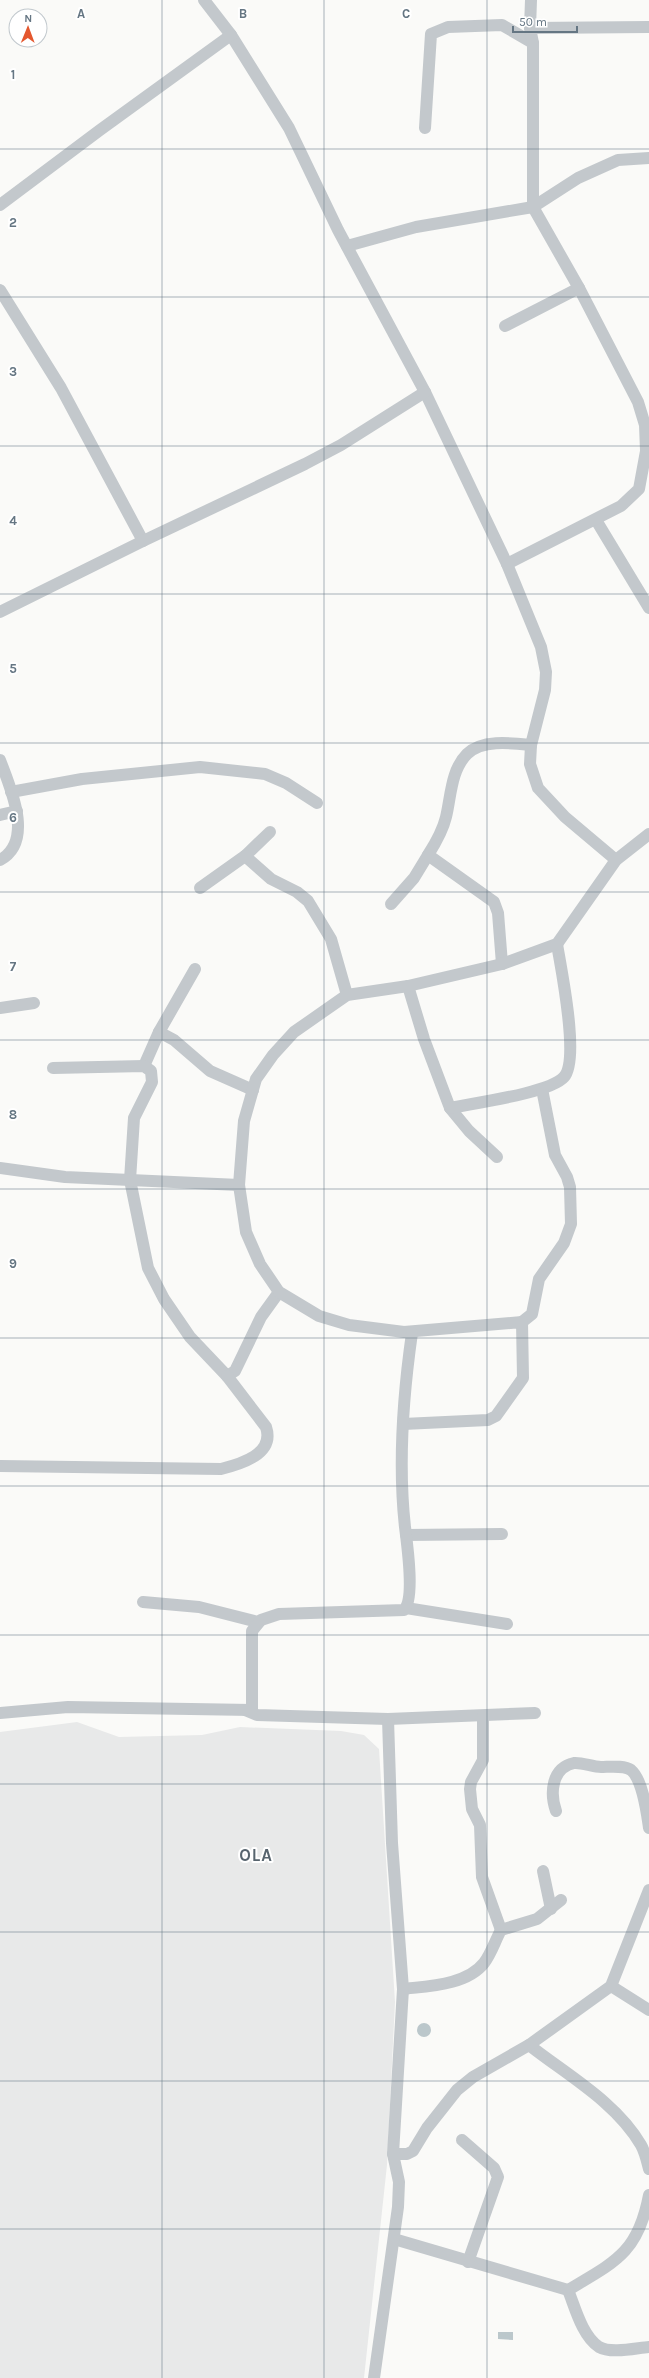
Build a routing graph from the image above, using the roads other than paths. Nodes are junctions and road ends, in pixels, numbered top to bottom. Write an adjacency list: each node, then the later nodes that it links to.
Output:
1 (204, 0): 5 (street)
2 (531, 0): 4 (street)
3 (649, 27): 4 (street)
4 (530, 28): 6 (street)
5 (231, 35): 9 (street); 11 (street)
6 (533, 43): 7 (street); 10 (street)
7 (425, 128)
8 (649, 158): 10 (street)
9 (0, 205)
10 (533, 208): 11 (street); 12 (street)
11 (347, 246): 15 (street)
12 (579, 288): 14 (street); 16 (street)
13 (0, 290): 19 (street)
14 (506, 326)
15 (425, 392): 19 (street); 20 (street)
16 (644, 402): 17 (street)
17 (644, 490): 18 (street)
18 (596, 520): 20 (street); 21 (street)
19 (144, 541): 22 (street)
20 (507, 564): 23 (street)
21 (649, 608)
22 (0, 612)
23 (532, 745): 31 (street); 34 (street)
24 (0, 760): 25 (street)
25 (11, 792): 26 (street); 27 (street)
26 (317, 803)
27 (17, 811): 28 (street); 33 (street)
28 (0, 815)
29 (270, 832): 32 (street)
30 (649, 834): 34 (street)
31 (428, 855): 36 (street); 38 (street)
32 (245, 856): 35 (street); 41 (street)
33 (0, 860)
34 (616, 860): 37 (street)
35 (200, 888)
36 (391, 904)
37 (557, 944): 38 (street); 47 (street)
38 (502, 964): 40 (street)
39 (195, 969): 44 (street)
40 (408, 986): 41 (street); 49 (street)
41 (347, 995): 48 (street)
42 (34, 1004): 43 (street)
43 (0, 1008)
44 (159, 1032): 45 (street); 48 (street)
45 (144, 1066): 46 (street); 52 (street)
46 (53, 1068)
47 (542, 1089): 49 (street); 55 (street)
48 (253, 1090): 53 (street)
49 (450, 1108): 50 (street)
50 (497, 1157)
51 (0, 1168): 52 (street)
52 (130, 1180): 53 (street); 57 (street)
53 (239, 1185): 54 (street)
54 (279, 1292): 56 (street); 57 (street)
55 (522, 1322): 56 (street); 58 (street)
56 (412, 1333): 58 (street)
57 (227, 1376): 59 (street)
58 (403, 1424): 61 (street)
59 (0, 1466)
60 (502, 1534): 61 (street)
61 (406, 1535): 63 (street)
62 (143, 1602): 64 (street)
63 (406, 1608): 64 (street); 65 (street)
64 (258, 1622): 66 (street)
65 (507, 1624)
66 (244, 1710): 67 (street); 70 (street)
67 (0, 1713)
68 (535, 1713): 69 (street)
69 (484, 1716): 70 (street); 77 (street)
70 (388, 1718): 79 (street)
71 (556, 1811): 72 (street)
72 (649, 1828)
73 (543, 1871): 76 (street)
74 (649, 1890): 78 (street)
75 (561, 1900): 76 (street)
76 (551, 1909): 77 (street)
77 (501, 1930): 79 (street)
78 (611, 1986): 80 (street); 81 (street)
79 (403, 1989): 83 (street)
80 (649, 2010)
81 (529, 2045): 83 (street); 84 (street)
82 (462, 2140): 87 (street)
83 (393, 2154): 86 (street)
84 (649, 2168)
85 (649, 2195): 88 (street)
86 (394, 2240): 87 (street); 90 (street)
87 (468, 2262): 88 (street)
88 (568, 2290): 89 (street)
89 (649, 2347)
90 (374, 2378)

